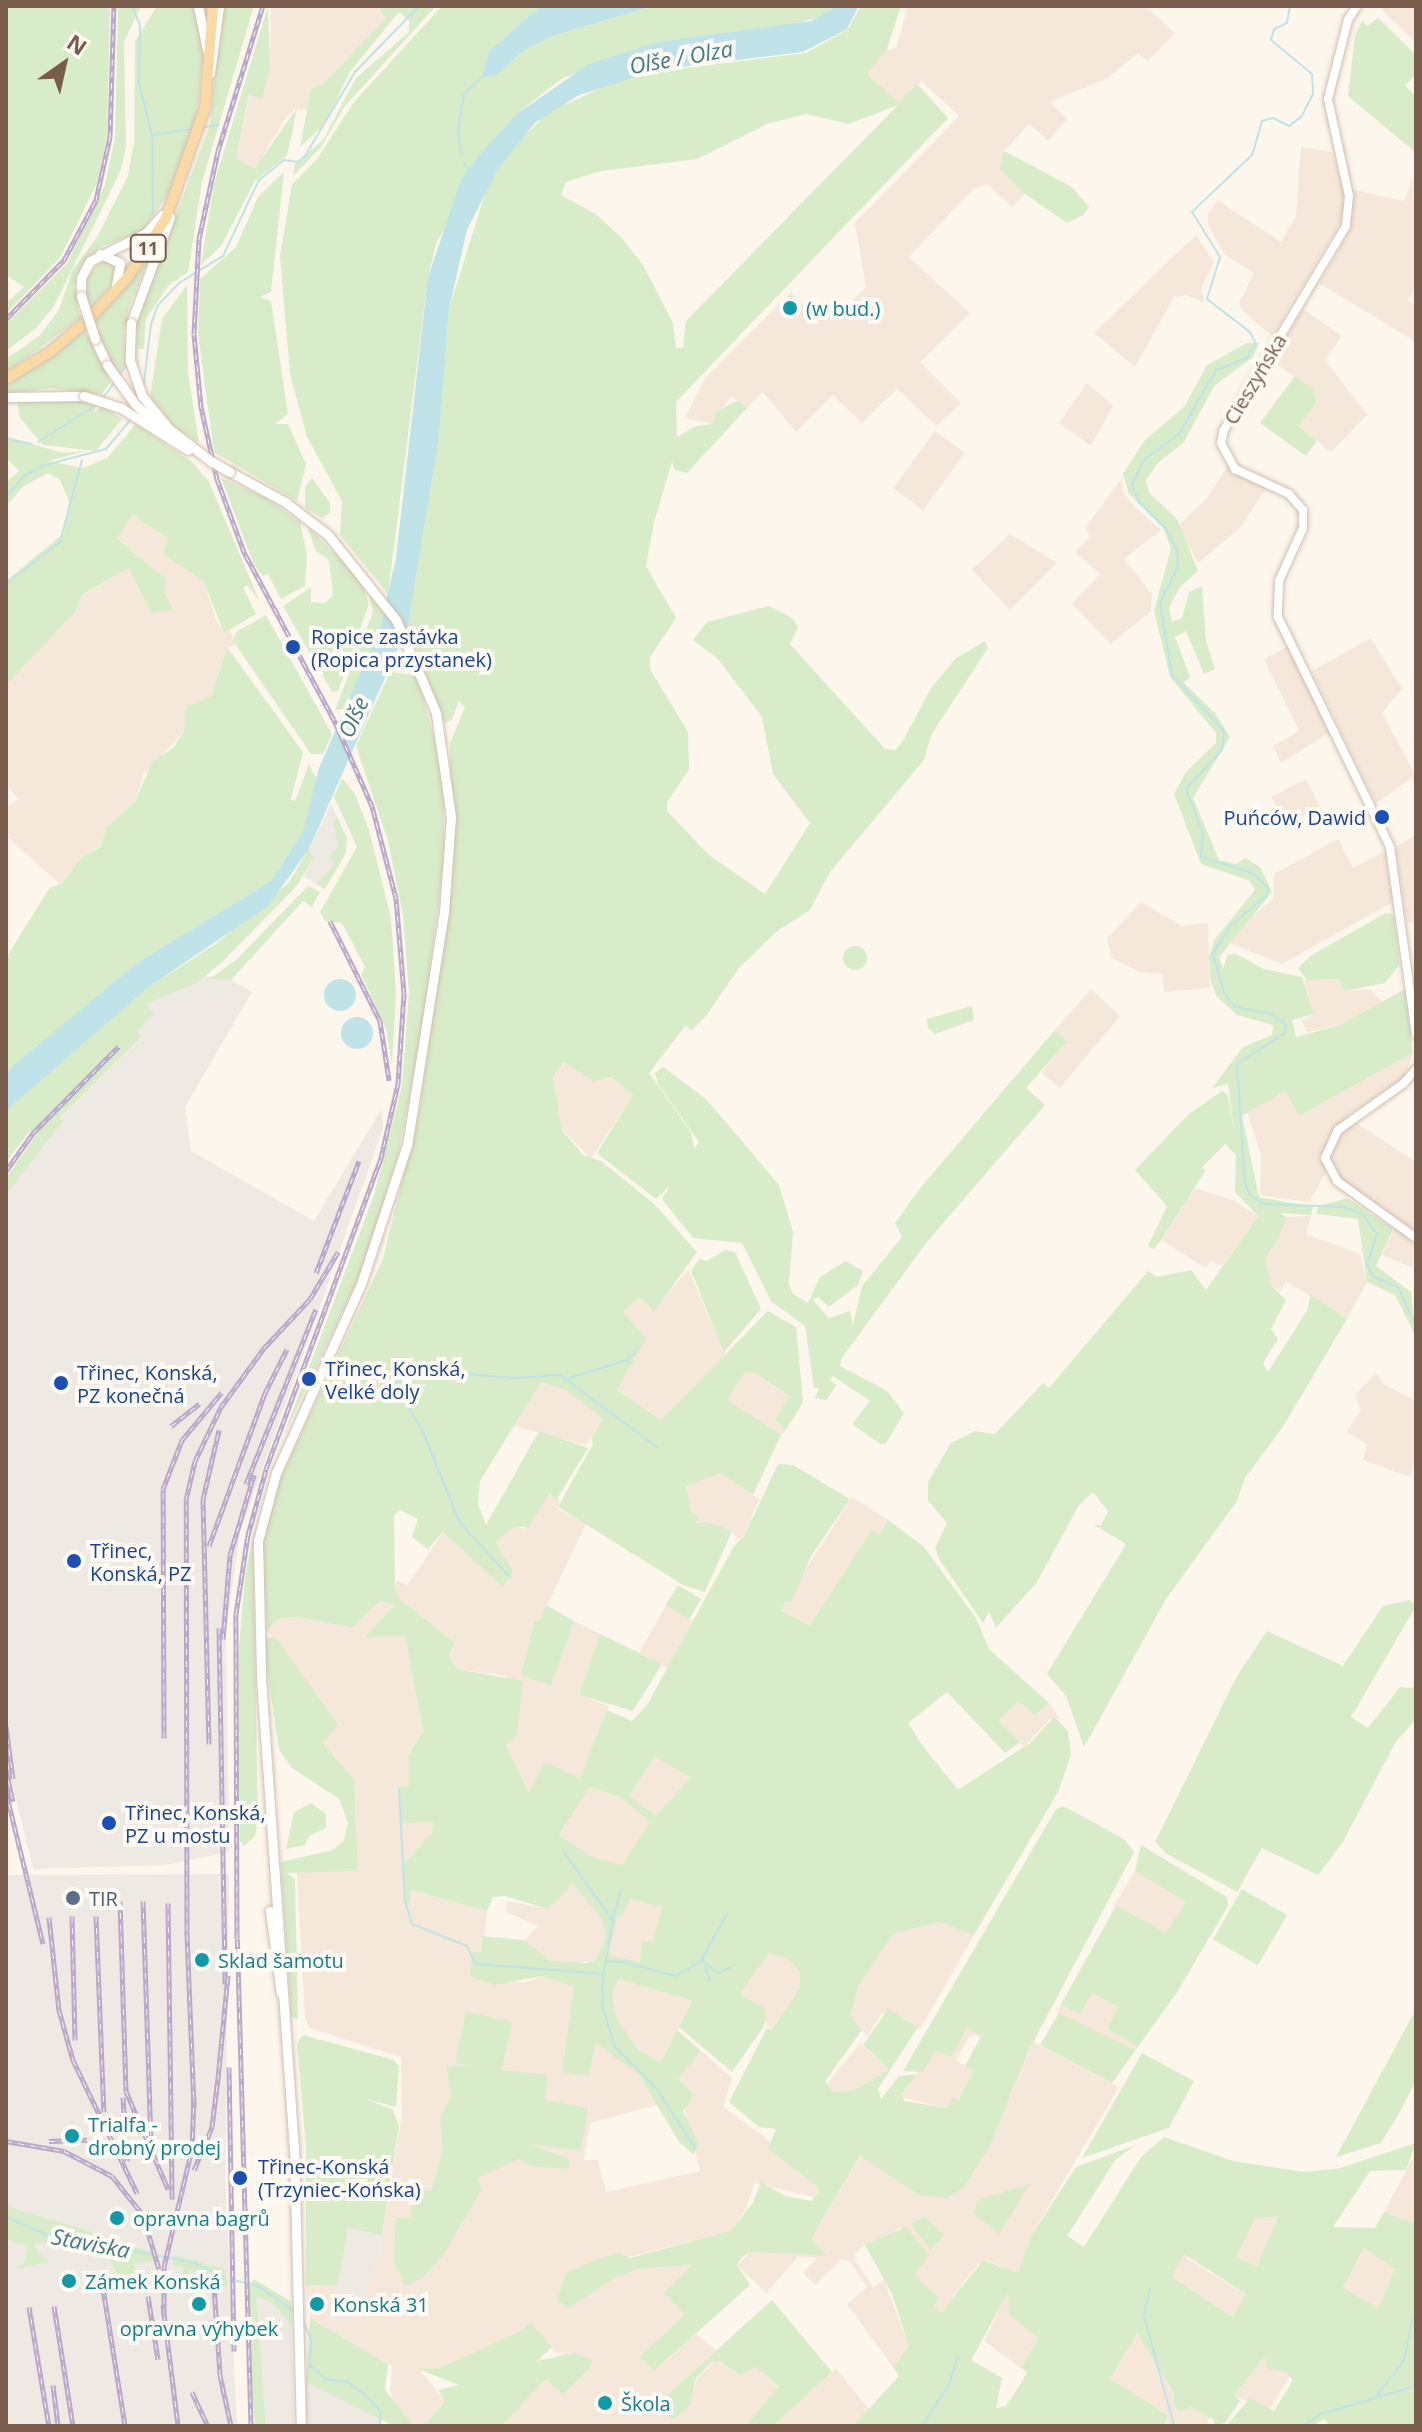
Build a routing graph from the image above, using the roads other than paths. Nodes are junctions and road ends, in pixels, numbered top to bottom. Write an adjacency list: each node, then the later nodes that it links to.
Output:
1 (198, 6): 5 (main road)
2 (213, 6): 5 (main road, 11)
3 (219, 6): 5 (main road)
4 (1357, 6): 12 (street, Cieszyńska)
5 (210, 73): 6 (main road, 11)
6 (180, 188): 7 (main road); 8 (main road, 11); 11 (main road, bridge)
7 (100, 254): 8 (main road); 11 (main road, bridge)
8 (106, 301): 9 (main road, 11)
9 (6, 379)
10 (6, 397): 11 (main road, bridge)
11 (212, 462): 16 (main road, bridge)
12 (1416, 1034)
13 (1416, 1069): 14 (street)
14 (1416, 1238)
15 (270, 1911): 16 (street)
16 (285, 2005): 17 (main road)
17 (301, 2426)

